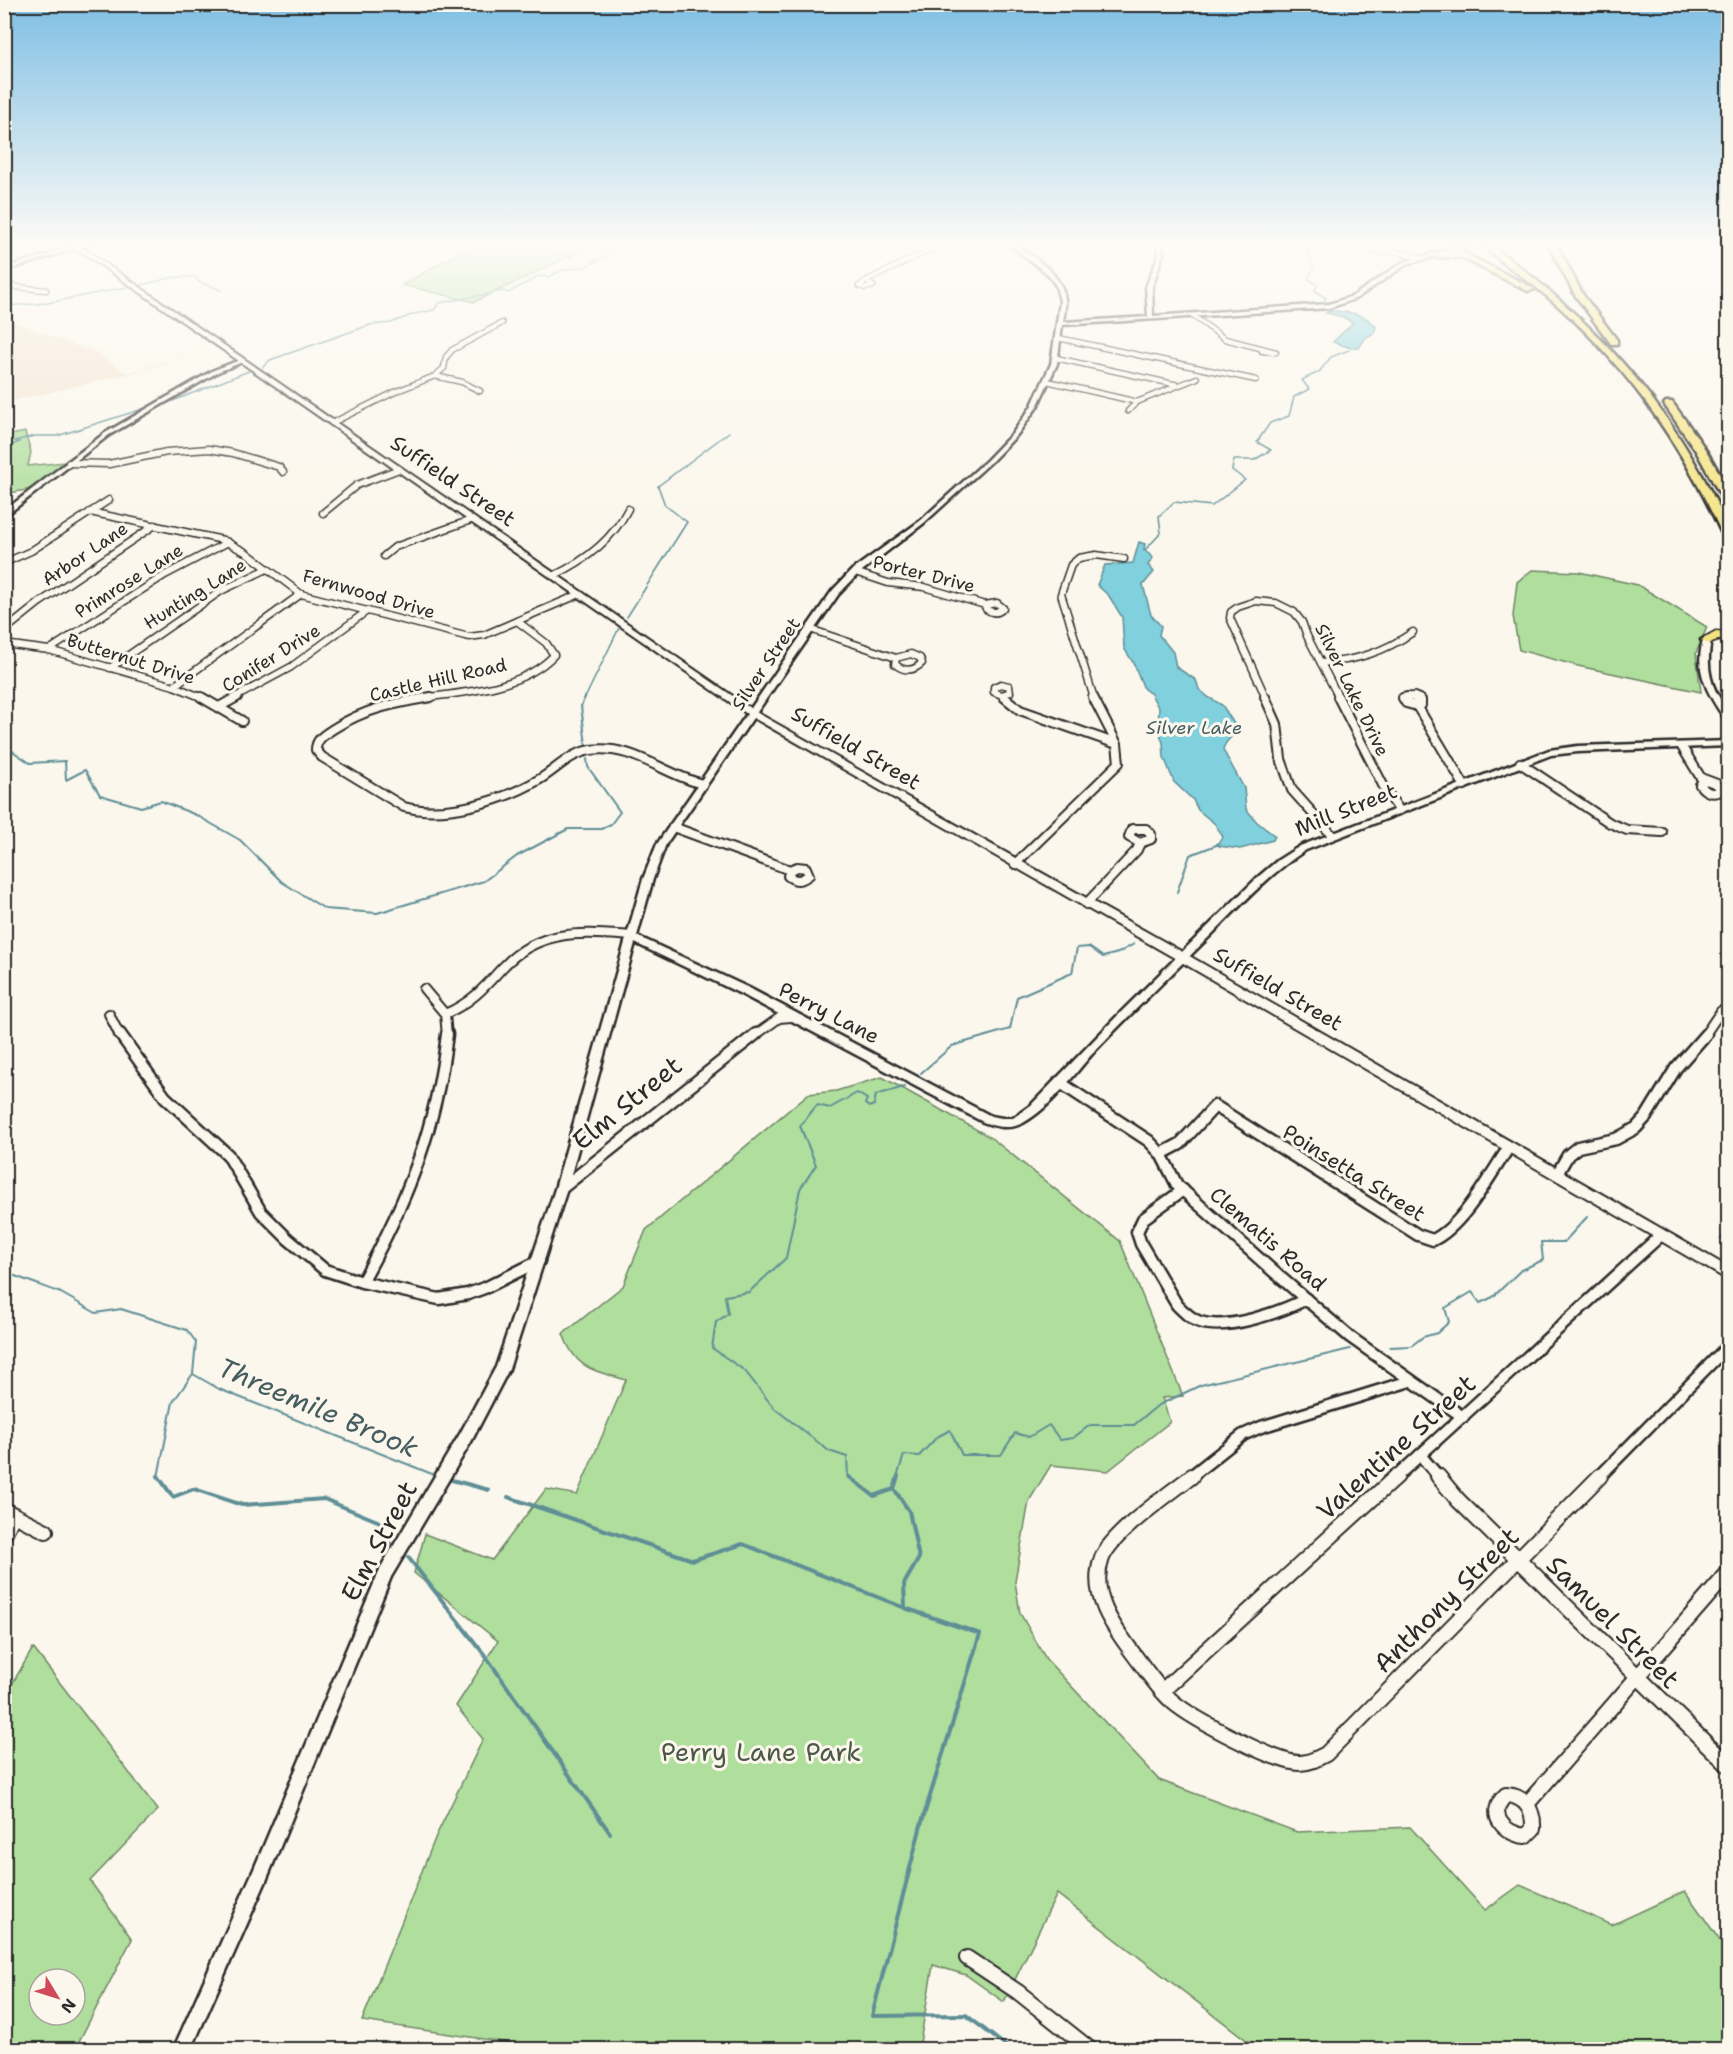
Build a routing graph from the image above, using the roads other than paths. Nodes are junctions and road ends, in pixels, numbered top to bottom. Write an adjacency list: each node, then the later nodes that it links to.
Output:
1 (209, 338): 12 (main road, Suffield Street)
2 (474, 338): 13 (street)
3 (1058, 338): 11 (street, Silver Street); 15 (street)
4 (1223, 338): 10 (street)
5 (1602, 338): 9 (highway)
6 (1604, 338): 9 (highway)
7 (1606, 338): 9 (highway)
8 (1609, 338): 9 (highway)
9 (1616, 348): 35 (highway)
10 (1264, 349)
11 (1056, 358): 16 (street, Silver Street); 17 (street)
12 (242, 361): 22 (main road, Suffield Street); 23 (street)
13 (435, 376): 18 (street); 22 (street)
14 (1197, 378): 17 (street)
15 (1256, 380)
16 (1047, 381): 20 (street); 41 (street, Silver Street)
17 (1178, 385): 20 (street)
18 (480, 391)
19 (1663, 397): 27 (highway)
20 (1137, 402): 21 (street)
21 (1128, 411)
22 (332, 423): 24 (main road, Suffield Street)
23 (69, 463): 25 (street); 29 (street)
24 (399, 469): 31 (street); 33 (main road, Suffield Street)
25 (283, 472)
26 (109, 500): 30 (street)
27 (1728, 500)
28 (628, 509): 42 (street)
29 (8, 510): 32 (street)
30 (90, 512): 34 (street, Fernwood Drive); 39 (street)
31 (323, 513)
32 (4, 515)
33 (471, 520): 37 (street); 42 (main road, Suffield Street)
34 (155, 525): 36 (street, Fernwood Drive); 49 (street, Arbor Lane)
35 (1728, 536)
36 (228, 542): 40 (street, Fernwood Drive); 54 (street, Primrose Lane)
37 (384, 556)
38 (1124, 559): 65 (street)
39 (4, 563)
40 (267, 569): 43 (street, Fernwood Drive); 57 (street, Hunting Lane)
41 (855, 572): 45 (street, Porter Drive); 48 (street, Silver Street)
42 (553, 576): 44 (main road, Suffield Street)
43 (301, 594): 46 (street, Fernwood Drive); 58 (street)
44 (580, 594): 47 (street); 62 (main road, Suffield Street)
45 (985, 605)
46 (367, 611): 47 (street, Fernwood Drive); 61 (street, Conifer Drive)
47 (517, 621): 72 (street, Castle Hill Road)
48 (810, 628): 55 (street); 62 (street, Silver Street)
49 (4, 631)
50 (1413, 632): 56 (street)
51 (1728, 636): 52 (highway)
52 (1707, 640): 63 (street)
53 (4, 644): 54 (street, Butternut Drive)
54 (49, 650): 57 (street, Butternut Drive)
55 (896, 658)
56 (1321, 663): 74 (street, Silver Lake Drive); 77 (street, Silver Lake Drive)
57 (110, 668): 58 (street, Butternut Drive)
58 (174, 686): 61 (street, Butternut Drive)
59 (1002, 694): 66 (street)
60 (1416, 706): 73 (street)
61 (219, 707): 64 (street, Butternut Drive)
62 (753, 714): 72 (street, Silver Street); 79 (main road, Suffield Street)
63 (1728, 717)
64 (242, 722)
65 (1110, 726): 66 (street); 67 (street)
66 (1087, 734): 67 (street)
67 (1117, 744): 79 (street)
68 (1728, 744): 69 (street, Mill Street)
69 (1682, 747): 70 (street, Mill Street); 71 (street)
70 (1520, 763): 73 (street, Mill Street); 76 (street)
71 (1704, 781)
72 (703, 784): 75 (street, Silver Street)
73 (1464, 785): 74 (street, Mill Street)
74 (1399, 810): 77 (street, Mill Street)
75 (673, 827): 80 (street); 82 (street, Silver Street)
76 (1662, 832)
77 (1332, 835): 83 (street, Mill Street)
78 (1140, 843): 81 (street)
79 (1016, 864): 81 (main road, Suffield Street)
80 (790, 870)
81 (1086, 904): 83 (main road, Suffield Street)
82 (633, 937): 86 (street); 88 (street, Perry Lane); 94 (street, Silver Street)
83 (1182, 957): 89 (street, Mill Street); 91 (main road, Suffield Street)
84 (424, 989): 86 (street)
85 (109, 1014): 99 (street)
86 (445, 1014): 99 (street)
87 (1728, 1015): 93 (street)
88 (791, 1017): 90 (street, Perry Lane); 94 (street, Elm Street)
89 (1059, 1082): 90 (street, Mill Street); 92 (street, Clematis Road)
90 (1006, 1123)
91 (1509, 1147): 92 (street, Poinsetta Street); 93 (main road, Suffield Street)
92 (1161, 1154): 95 (street, Clematis Road)
93 (1557, 1173): 96 (main road, Suffield Street)
94 (561, 1189): 97 (street, Elm Street)
95 (1183, 1190): 101 (street, Clematis Road); 101 (street)
96 (1661, 1235): 98 (main road, Suffield Street); 100 (main road, Suffield Street); 104 (street, Valentine Street)
97 (539, 1261): 99 (street); 116 (street, Elm Street)
98 (1728, 1274)
99 (362, 1282)
100 (1728, 1283)
101 (1306, 1299): 103 (street, Clematis Road)
102 (1728, 1346): 109 (street, Anthony Street)
103 (1410, 1381): 104 (street, Clematis Road); 112 (street)
104 (1463, 1416): 105 (street, Valentine Street)
105 (1420, 1455): 109 (street, Samuel Street); 112 (street, Valentine Street)
106 (9, 1513): 107 (street); 108 (street)
107 (46, 1531)
108 (4, 1534)
109 (1518, 1559): 111 (street, Samuel Street); 112 (street, Anthony Street)
110 (1728, 1573): 111 (street)
111 (1636, 1677): 113 (street, Samuel Street); 114 (street)
112 (1162, 1691)
113 (1728, 1765)
114 (1527, 1804)
115 (967, 1958): 117 (street)
116 (182, 2049)
117 (1091, 2049)

